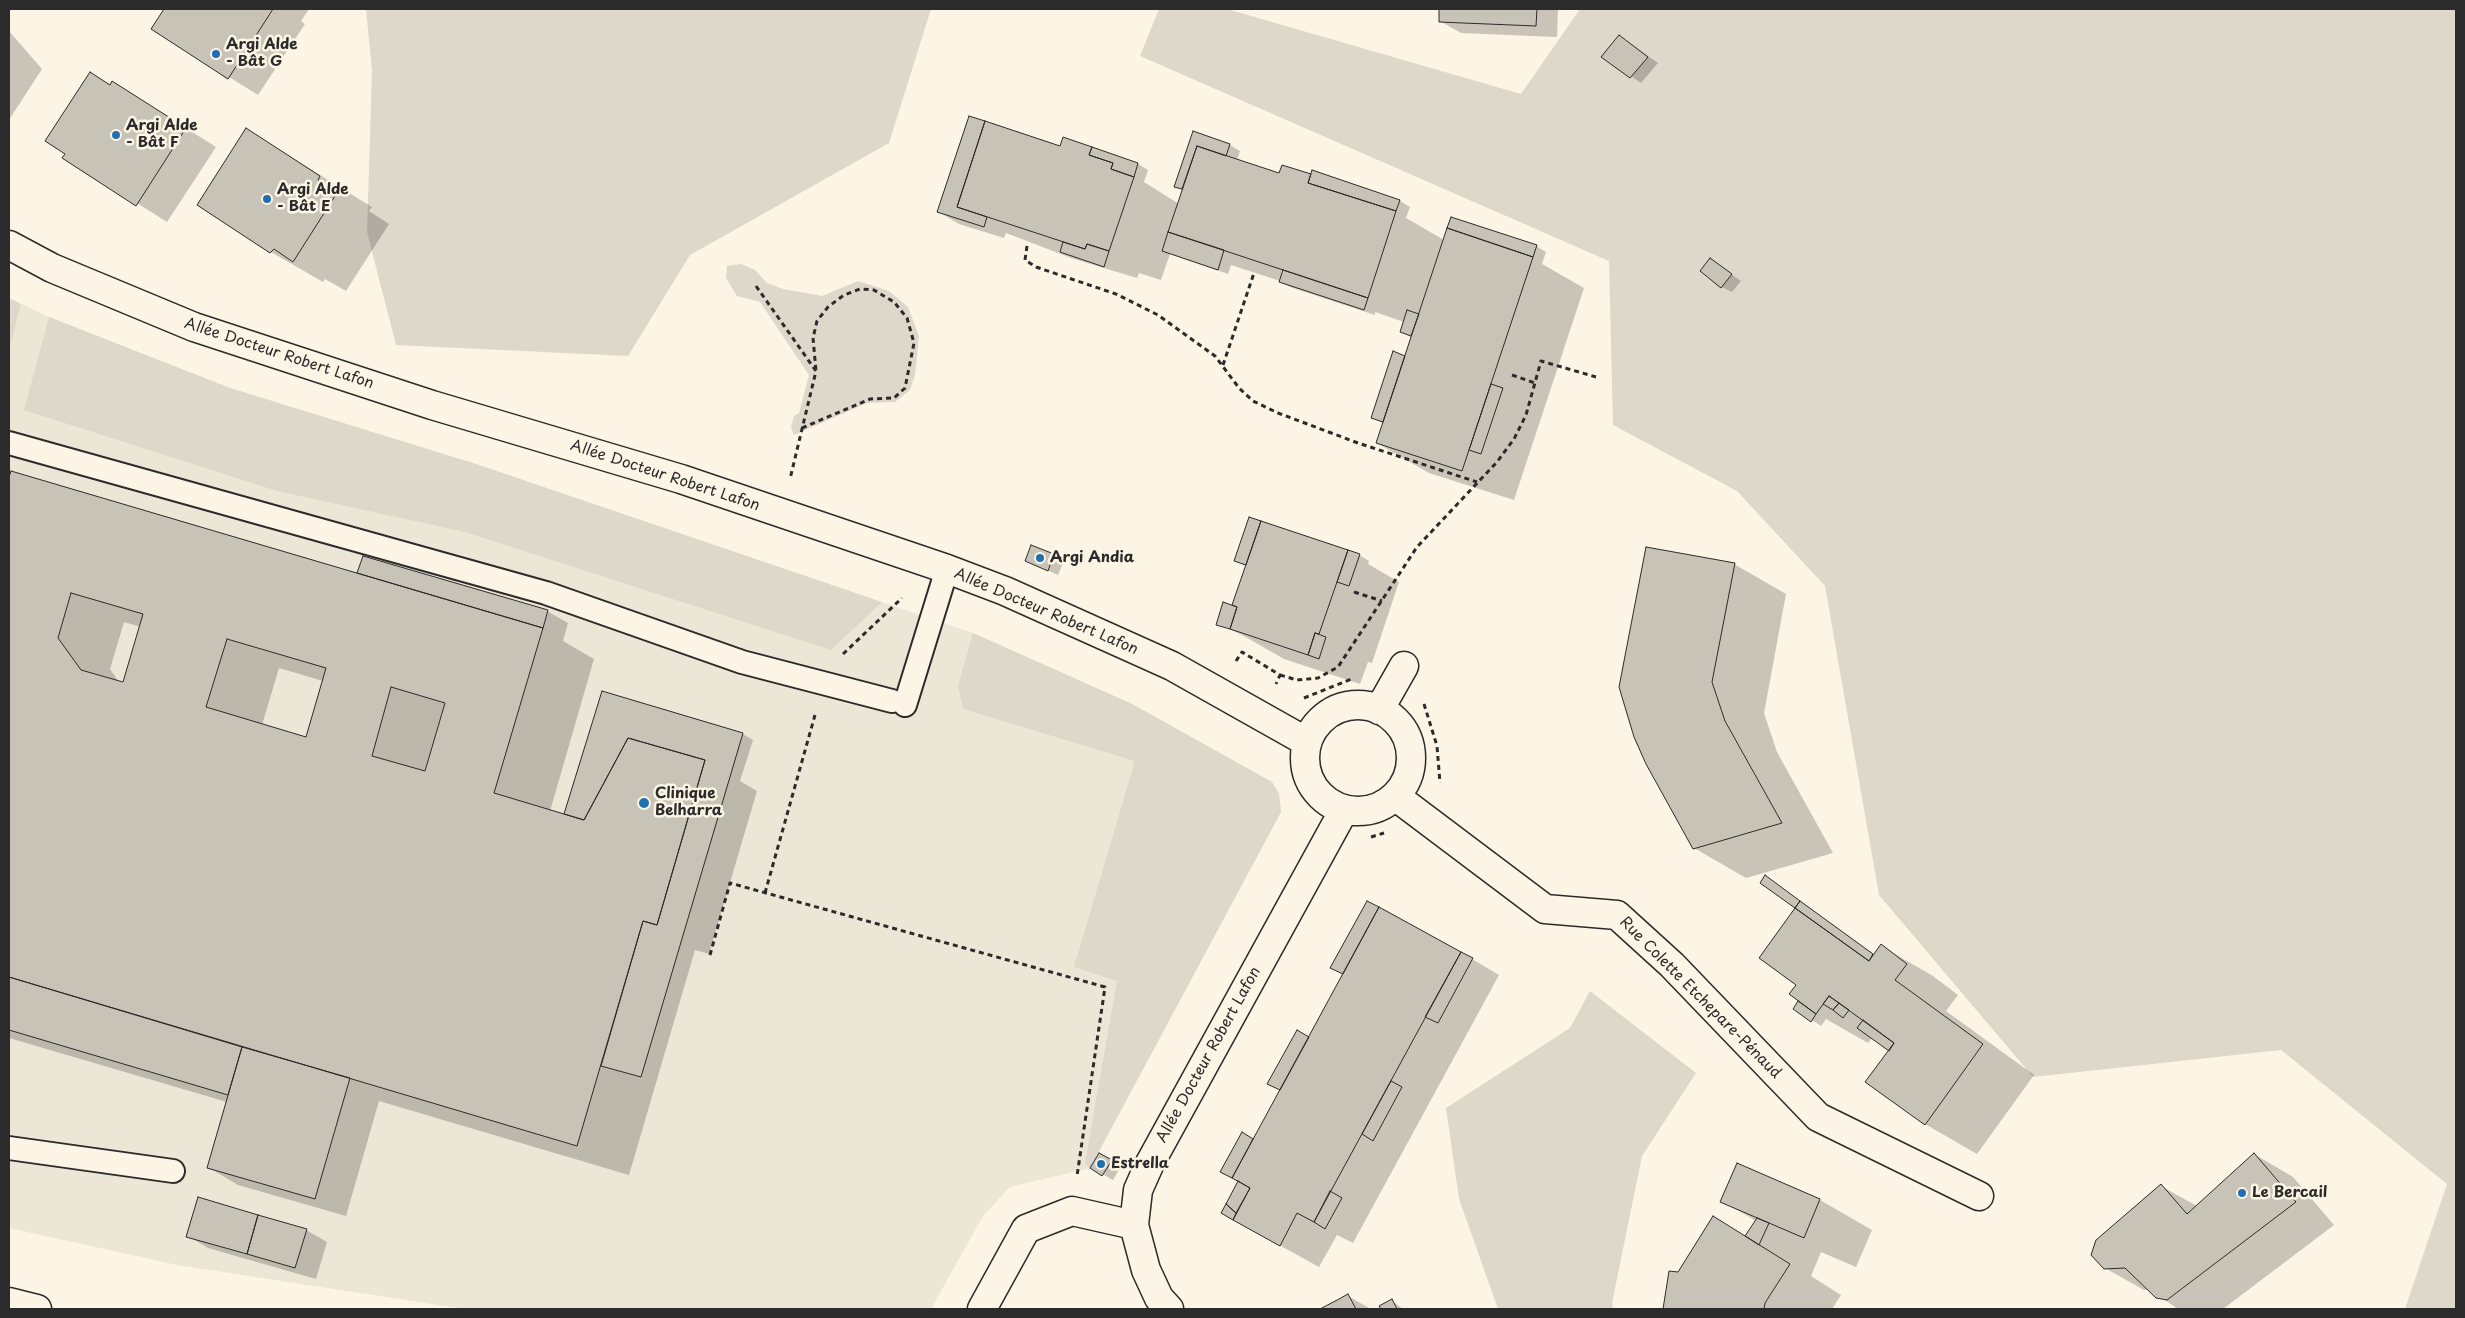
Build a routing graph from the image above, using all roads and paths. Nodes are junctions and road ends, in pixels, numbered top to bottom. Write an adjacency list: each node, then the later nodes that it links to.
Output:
1 (9, 245): 13 (street, Allée Docteur Robert Lafon)
2 (1027, 246): 5 (path)
3 (1254, 273): 5 (path)
4 (756, 286): 6 (path)
5 (1223, 365): 12 (path)
6 (816, 371): 10 (path); 10 (path)
7 (1512, 375): 9 (path)
8 (1596, 377): 9 (path)
9 (1535, 383): 12 (path)
10 (802, 428): 13 (path)
11 (9, 444): 21 (lane)
12 (1477, 482): 17 (path)
13 (781, 514): 14 (street, Allée Docteur Robert Lafon)
14 (947, 569): 21 (lane); 24 (street, Allée Docteur Robert Lafon)
15 (1354, 592): 17 (path)
16 (904, 596): 21 (path)
17 (1382, 601): 20 (path)
18 (1233, 666): 20 (path)
19 (1404, 666): 23 (street)
20 (1280, 674): 22 (path)
21 (824, 684): 27 (path)
22 (1273, 689)
23 (1379, 710): 24 (street); 25 (street)
24 (1307, 742): 26 (street)
25 (1395, 796): 26 (street); 31 (street, Rue Colette Etchepare-Pénaud)
26 (1344, 810): 33 (street, Allée Docteur Robert Lafon)
27 (765, 892): 28 (path); 32 (path)
28 (710, 955)
29 (9, 1148): 30 (lane)
30 (173, 1171)
31 (1979, 1196)
32 (1072, 1211): 33 (street); 36 (street)
33 (1134, 1225): 37 (street, Allée Docteur Robert Lafon)
34 (9, 1302): 35 (street)
35 (37, 1309)
36 (982, 1309)
37 (1169, 1309)

